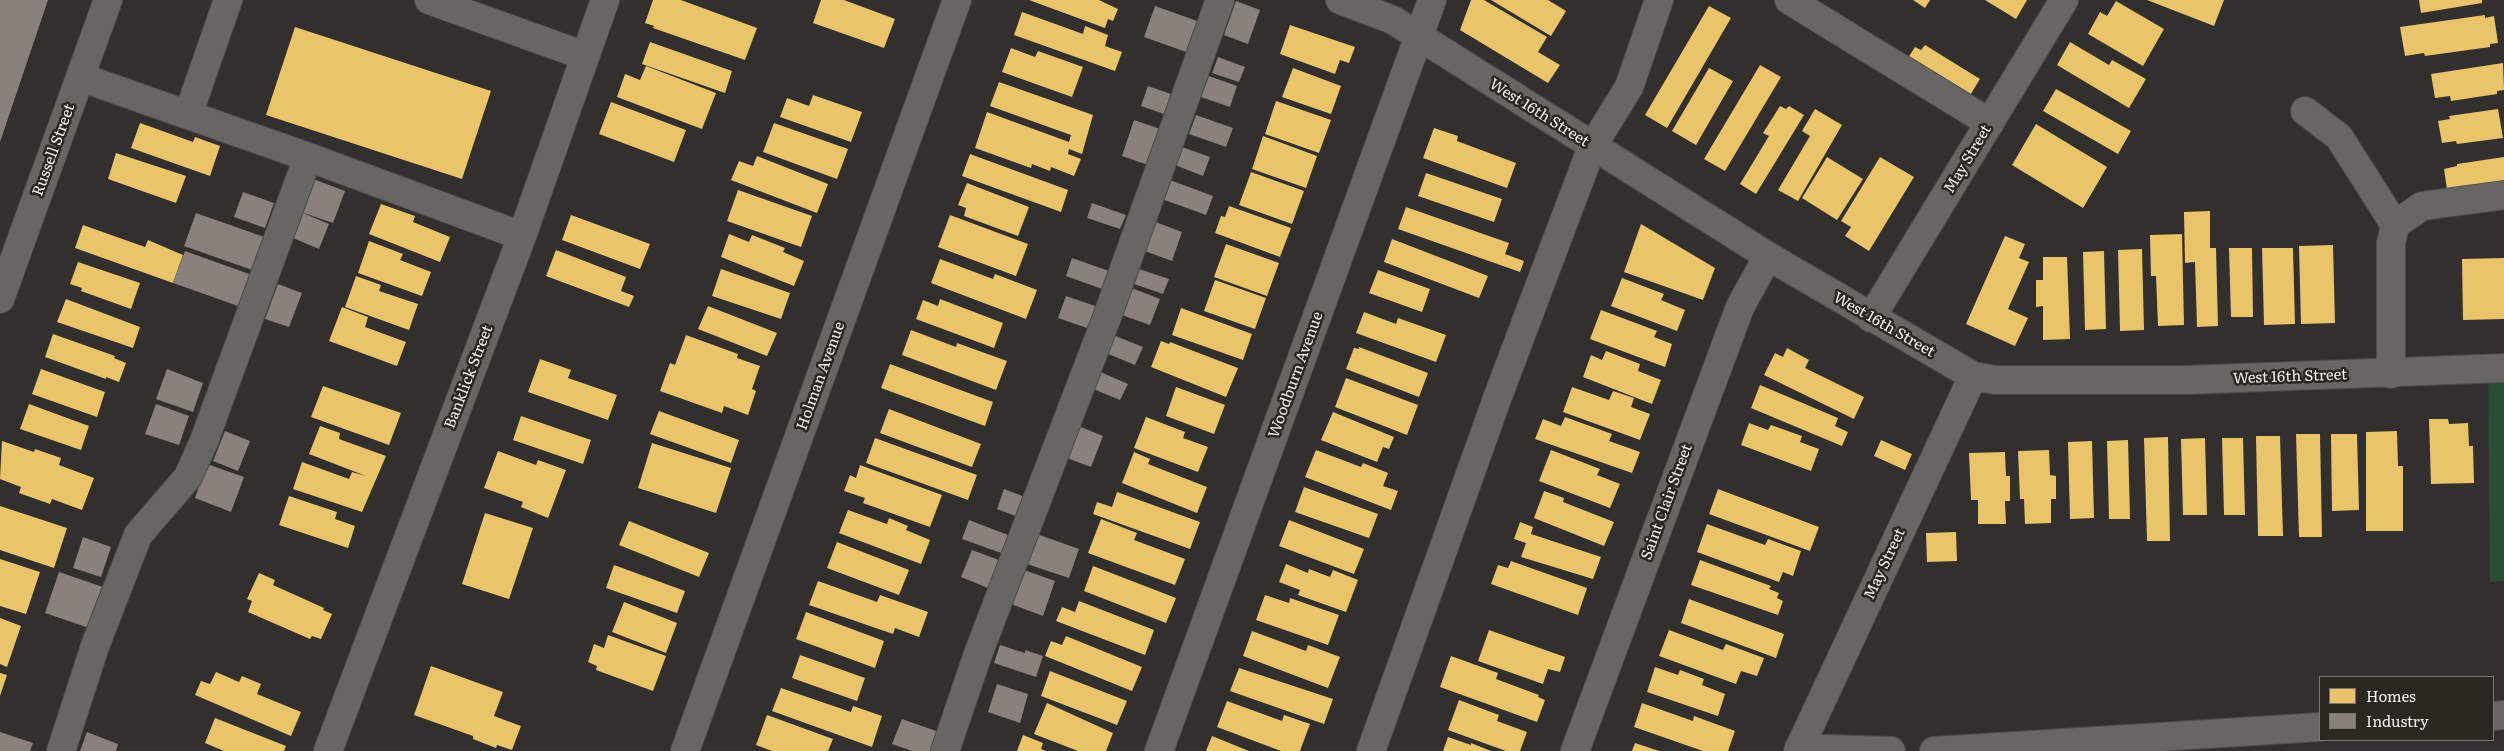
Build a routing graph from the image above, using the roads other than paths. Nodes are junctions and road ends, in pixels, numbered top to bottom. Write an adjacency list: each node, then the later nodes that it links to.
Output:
1 (108, 0): 14 (street, Russell Street)
2 (228, 0): 16 (street)
3 (429, 0): 13 (street)
4 (605, 0): 13 (street, Banklick Street)
5 (957, 0): 34 (street, Holman Avenue)
6 (1220, 0): 35 (street)
7 (1340, 0): 12 (street, West 16th Street)
8 (1432, 0): 12 (street, Woodburn Avenue)
9 (1659, 0): 18 (street)
10 (1789, 0): 17 (street)
11 (2064, 0): 17 (street, May Street)
12 (1418, 37): 18 (street, West 16th Street); 36 (street, Woodburn Avenue)
13 (585, 56): 22 (street, Banklick Street)
14 (80, 77): 16 (street); 23 (street, Russell Street)
15 (2305, 112): 21 (street)
16 (188, 115): 19 (street)
17 (1990, 122): 26 (street, May Street)
18 (1592, 147): 24 (street, West 16th Street); 37 (street)
19 (308, 157): 22 (street); 32 (street)
20 (2504, 195): 21 (street)
21 (2396, 225): 28 (street)
22 (522, 236): 33 (street, Banklick Street)
23 (8, 250): 25 (street, Russell Street)
24 (1768, 256): 26 (street, West 16th Street); 38 (street, Saint Clair Street)
25 (0, 299)
26 (1871, 318): 29 (street, West 16th Street)
27 (2504, 368): 28 (street, West 16th Street)
28 (2392, 374): 29 (street, West 16th Street)
29 (1972, 376): 31 (street, May Street)
30 (2319, 727): 40 (street)
31 (1799, 749): 39 (street)
32 (61, 751)
33 (328, 751)
34 (685, 751)
35 (945, 751)
36 (1159, 751)
37 (1371, 751)
38 (1574, 751)
39 (1891, 751)
40 (1934, 751)

